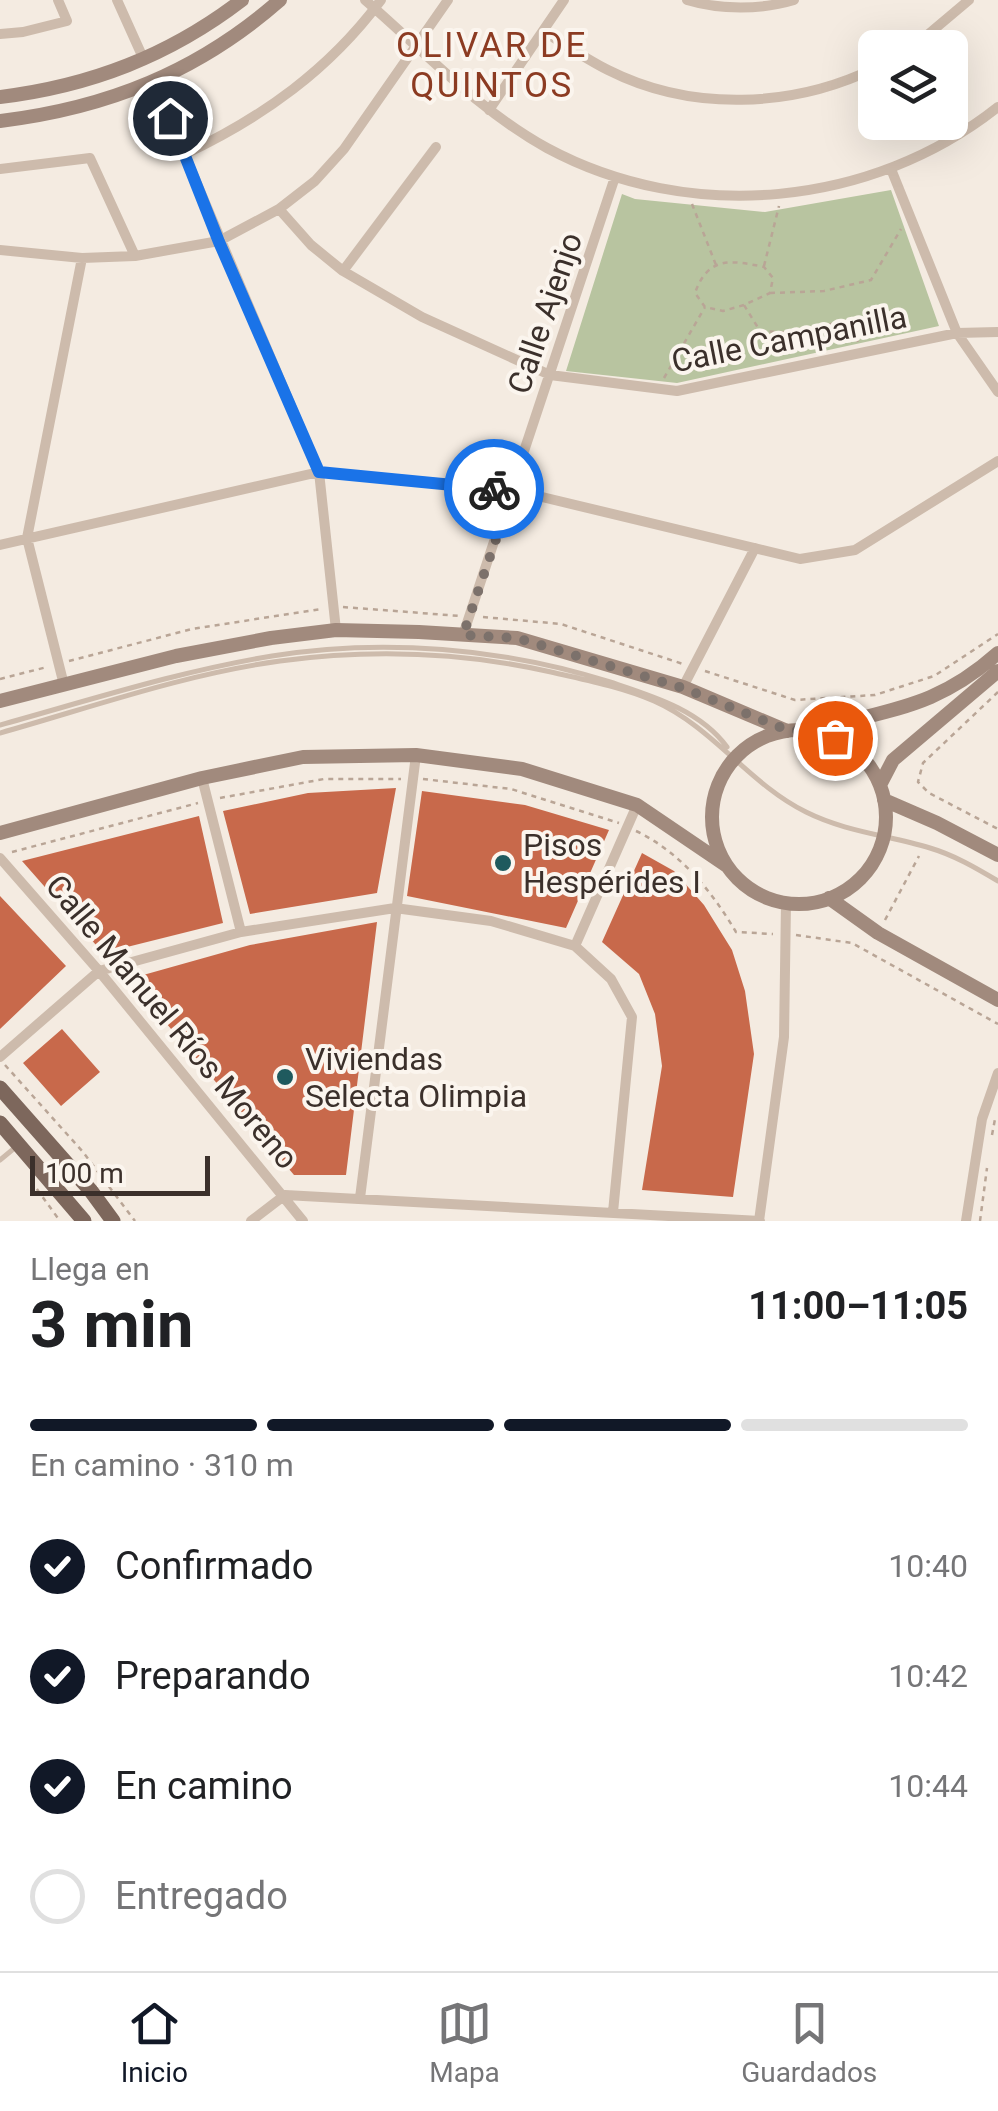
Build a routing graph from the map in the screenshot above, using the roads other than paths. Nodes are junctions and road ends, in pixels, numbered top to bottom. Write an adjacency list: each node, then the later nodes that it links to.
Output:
1 (58, 0): 14 (street)
2 (117, 0): 16 (street)
3 (242, 0): 16 (main road)
4 (280, 0): 18 (main road)
5 (364, 0): 11 (street)
6 (448, 0): 15 (street)
7 (564, 0): 13 (street)
8 (687, 0): 9 (street)
9 (794, 0)
10 (969, 0): 12 (street)
11 (377, 4): 15 (street); 24 (street)
12 (933, 30)
13 (543, 31): 17 (street); 21 (street)
14 (0, 34)
15 (416, 46): 21 (street); 28 (street)
16 (144, 60): 19 (main road)
17 (858, 74)
18 (154, 82): 22 (main road); 24 (street)
19 (0, 97)
20 (998, 106): 26 (street)
21 (489, 110): 27 (street)
22 (0, 121)
23 (436, 147): 33 (street)
24 (185, 154): 29 (street)
25 (0, 169): 31 (street)
26 (891, 169): 27 (street); 35 (street)
27 (616, 177): 36 (street, Calle Ajenjo)
28 (279, 209): 29 (street); 33 (street, Calle Campanilla)
29 (219, 242): 31 (street); 39 (street)
30 (0, 250): 32 (street)
31 (135, 256): 32 (street)
32 (82, 258): 41 (street)
33 (344, 271): 36 (street, Calle Campanilla)
34 (998, 332): 35 (street, Calle Campanilla)
35 (958, 333): 36 (street, Calle Campanilla); 37 (street)
36 (550, 375): 40 (street, Calle Ajenjo)
37 (998, 392)
38 (998, 461): 43 (street)
39 (319, 472): 40 (street); 41 (street); 44 (street)
40 (513, 490): 43 (street); 45 (street, Calle Ajenjo)
41 (27, 538): 42 (street); 48 (street)
42 (0, 545)
43 (755, 548): 49 (street)
44 (336, 630): 45 (main road); 48 (main road)
45 (463, 635): 49 (main road)
46 (998, 653): 53 (main road)
47 (998, 671): 58 (main road)
48 (64, 685): 50 (main road)
49 (683, 688): 52 (main road)
50 (0, 701)
51 (0, 725): 56 (lane)
52 (787, 730): 53 (main road); 56 (main road)
53 (813, 731): 58 (main road)
54 (0, 733): 56 (lane)
55 (416, 755): 57 (main road); 60 (main road); 69 (street)
56 (735, 757): 62 (lane); 65 (main road)
57 (202, 778): 61 (main road); 70 (street)
58 (880, 785): 59 (main road)
59 (884, 800): 62 (main road); 63 (main road)
60 (637, 805): 65 (main road); 71 (street)
61 (0, 833)
62 (883, 838): 66 (lane); 67 (main road)
63 (998, 855)
64 (0, 856): 72 (street, Calle Manuel Ríos Moreno)
65 (727, 866): 68 (main road)
66 (998, 880)
67 (829, 898): 68 (main road); 73 (main road)
68 (786, 903): 87 (street)
69 (395, 908): 70 (street); 71 (street); 81 (street)
70 (241, 932): 72 (street)
71 (575, 946): 82 (street)
72 (99, 971): 74 (street); 80 (street, Calle Manuel Ríos Moreno)
73 (998, 1000)
74 (0, 1058)
75 (998, 1073): 88 (street)
76 (0, 1088): 84 (main road)
77 (0, 1123): 78 (main road)
78 (18, 1144): 79 (lane); 83 (main road)
79 (0, 1160)
80 (285, 1195): 81 (street); 85 (street); 86 (street, Calle Manuel Ríos Moreno)
81 (360, 1198): 82 (street)
82 (613, 1212): 87 (street)
83 (84, 1221)
84 (112, 1221)
85 (251, 1221)
86 (303, 1221)
87 (759, 1221)
88 (966, 1221)

